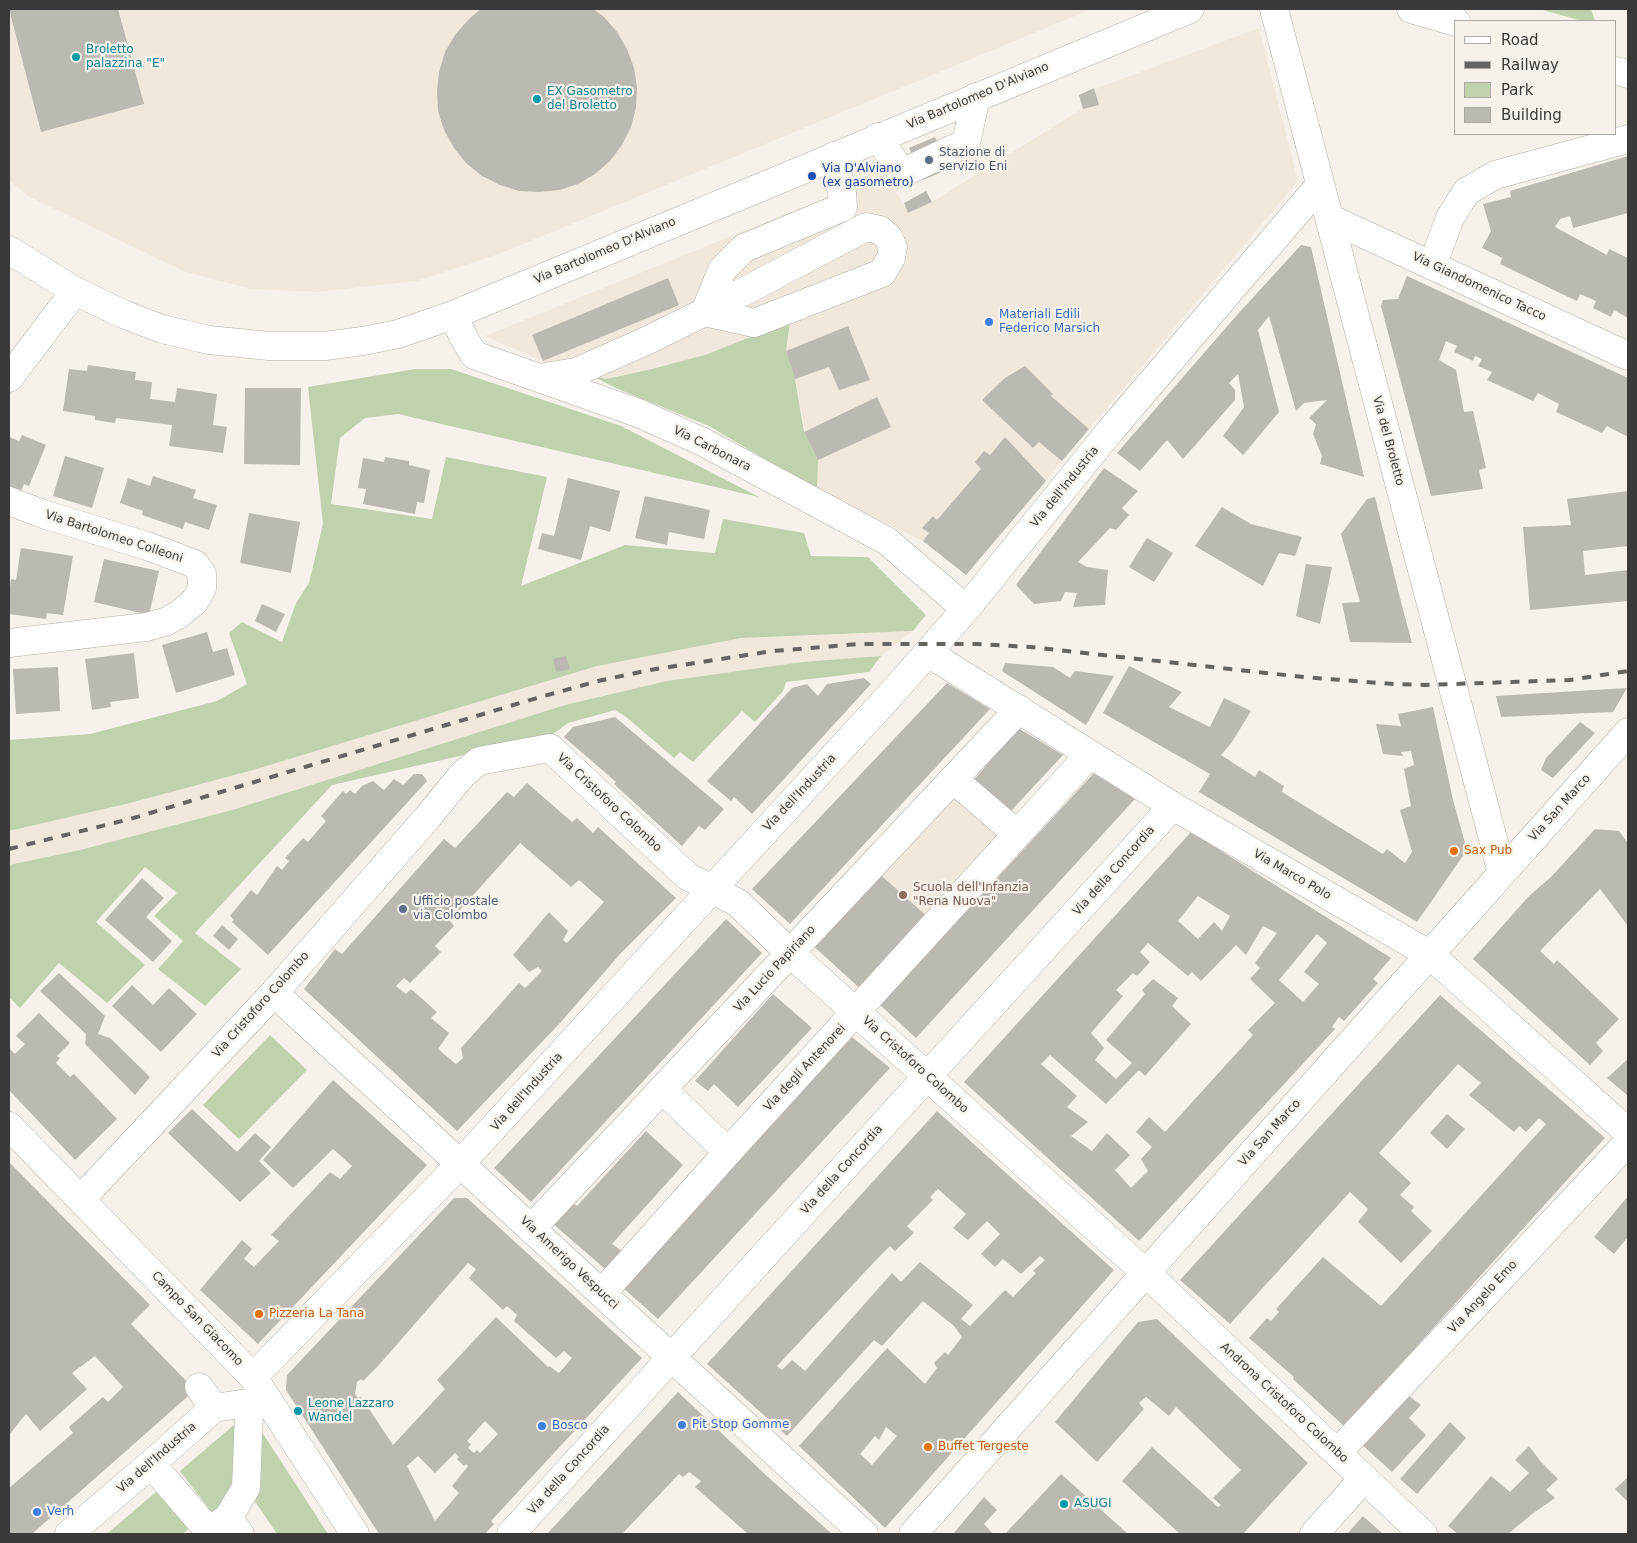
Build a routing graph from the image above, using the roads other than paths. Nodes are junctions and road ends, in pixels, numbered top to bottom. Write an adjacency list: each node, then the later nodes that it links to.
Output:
1 (1190, 9): 5 (street, Via Bartolomeo D'Alviano)
2 (1274, 9): 9 (street, Via del Broletto)
3 (1411, 9): 4 (street)
4 (1454, 21)
5 (976, 97): 6 (street, Via Bartolomeo D'Alviano); 6 (street)
6 (878, 137): 8 (street, Via Bartolomeo D'Alviano)
7 (1628, 139): 12 (street)
8 (834, 156): 14 (street); 15 (street, Via Bartolomeo D'Alviano)
9 (1320, 185): 10 (street, Via del Broletto); 20 (street, Via dell'Industria)
10 (1329, 218): 12 (street, Via Giandomenico Tacco); 29 (street, Via del Broletto)
11 (9, 250): 13 (street, Via Bartolomeo D'Alviano)
12 (1432, 266): 16 (street, Via Giandomenico Tacco)
13 (75, 291): 15 (street, Via Bartolomeo D'Alviano); 17 (street)
14 (705, 312): 14 (street); 18 (street)
15 (453, 315): 18 (street, Via Carbonara)
16 (1628, 356)
17 (9, 378)
18 (539, 378): 20 (street, Via Carbonara)
19 (9, 501): 21 (street, Via Bartolomeo Colleoni)
20 (966, 609): 22 (street, Via dell'Industria)
21 (9, 644)
22 (928, 653): 23 (street, Via Marco Polo); 30 (street, Via dell'Industria)
23 (1018, 710): 25 (street, Via Marco Polo); 26 (street, Via Lucio Papiriano)
24 (1628, 732): 29 (street, Via San Marco)
25 (1090, 754): 27 (street, Via Marco Polo); 28 (street, Via degli Antenorei)
26 (953, 779): 28 (street); 31 (street, Via Lucio Papiriano)
27 (1173, 806): 32 (street, Via Marco Polo); 35 (street, Via della Concordia)
28 (1017, 834): 34 (street, Via degli Antenorei)
29 (1502, 873): 32 (street, Via San Marco)
30 (712, 889): 31 (street, Via Cristoforo Colombo); 33 (street, Via Cristoforo Colombo); 41 (street, Via dell'Industria)
31 (790, 953): 34 (street, Via Cristoforo Colombo); 36 (street, Via Lucio Papiriano)
32 (1430, 954): 38 (street, Via Marco Polo); 44 (street, Via San Marco)
33 (274, 993): 41 (street, Via Amerigo Vespucci); 42 (street, Via Cristoforo Colombo)
34 (856, 1012): 35 (street, Via Cristoforo Colombo); 40 (street, Via degli Antenorei)
35 (927, 1076): 44 (street, Via Cristoforo Colombo); 46 (street, Via della Concordia)
36 (662, 1089): 40 (street); 43 (street, Via Lucio Papiriano)
37 (9, 1126): 42 (street, Campo San Giacomo)
38 (1628, 1132)
39 (1628, 1142): 48 (street, Via Angelo Emo)
40 (728, 1152): 45 (street, Via degli Antenorei)
41 (460, 1164): 43 (street, Via Amerigo Vespucci); 47 (street, Via dell'Industria)
42 (81, 1199): 47 (street, Campo San Giacomo)
43 (531, 1229): 45 (street, Via Amerigo Vespucci)
44 (1146, 1273): 48 (street, Androna Cristoforo Colombo); 56 (street, Via San Marco)
45 (602, 1293): 46 (street, Via Amerigo Vespucci)
46 (672, 1358): 54 (street, Via della Concordia); 55 (street, Via Amerigo Vespucci)
47 (254, 1390): 49 (street, Via dell'Industria); 51 (street); 53 (street, Campo San Giacomo)
48 (1337, 1453): 50 (street, Androna Cristoforo Colombo)
49 (151, 1464): 51 (street); 52 (street, Via dell'Industria)
50 (1364, 1478): 57 (street); 58 (street, Androna Cristoforo Colombo)
51 (220, 1529)
52 (69, 1534)
53 (355, 1534)
54 (511, 1534)
55 (864, 1534)
56 (913, 1534)
57 (1314, 1534)
58 (1423, 1534)

